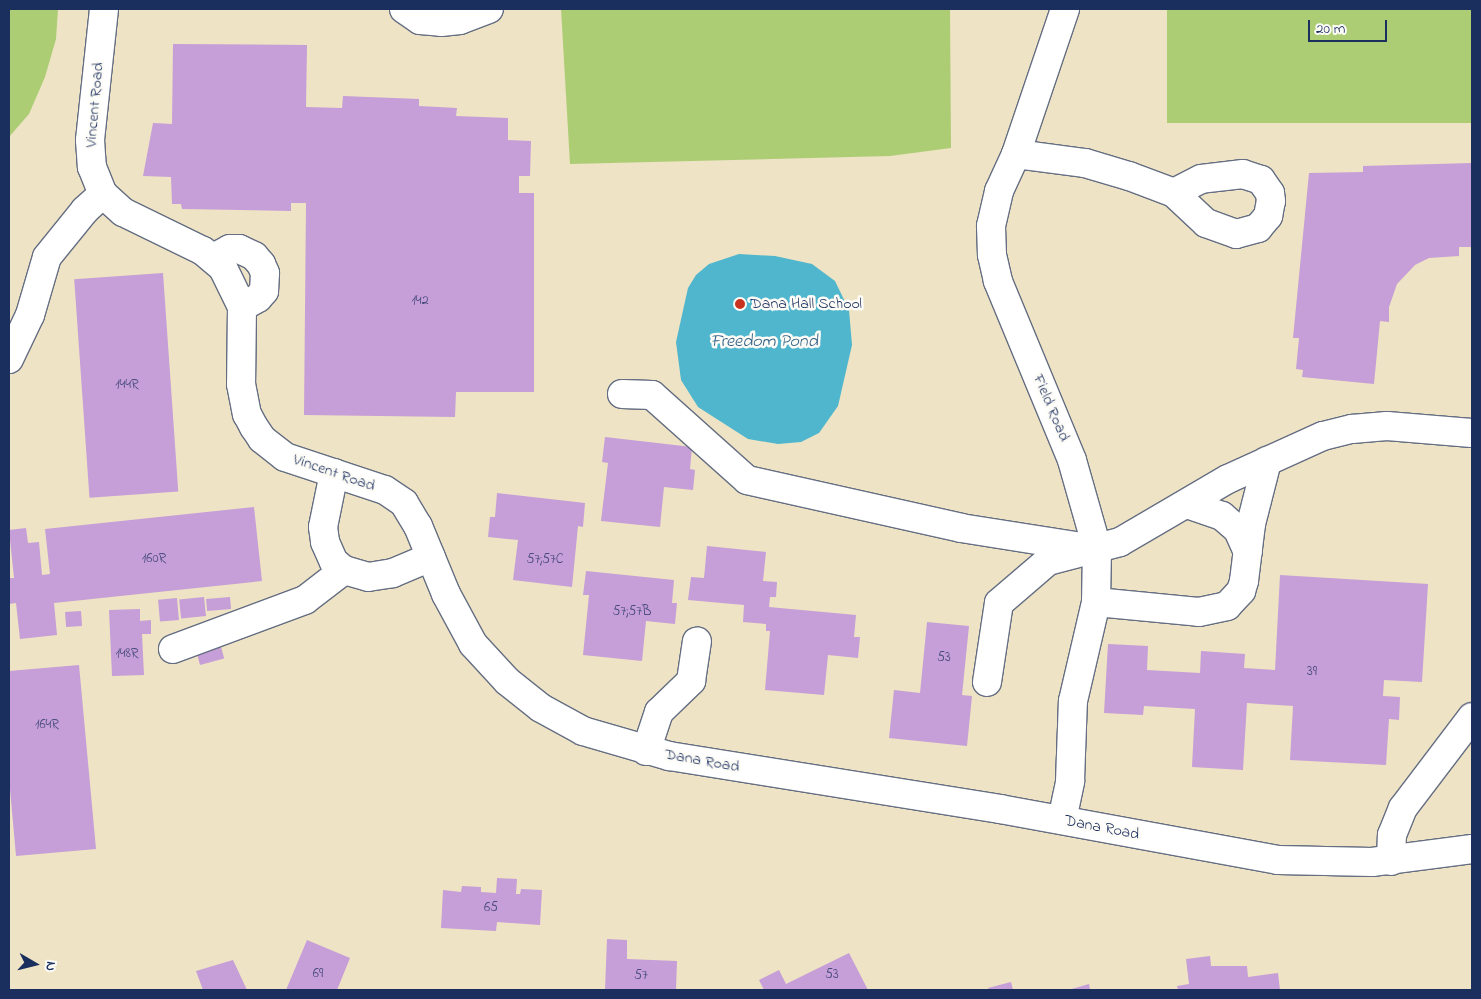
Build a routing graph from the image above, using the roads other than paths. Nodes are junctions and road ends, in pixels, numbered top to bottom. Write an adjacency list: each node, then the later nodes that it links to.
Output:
1 (104, 9): 7 (lane, Vincent Road)
2 (404, 9): 3 (lane)
3 (489, 9)
4 (1065, 9): 5 (lane, Field Road)
5 (1016, 154): 6 (lane); 14 (lane, Field Road)
6 (1174, 193)
7 (103, 194): 8 (lane); 12 (lane, Vincent Road)
8 (9, 359)
9 (622, 394): 14 (lane)
10 (1472, 433): 11 (lane)
11 (1267, 461): 13 (lane); 15 (lane)
12 (334, 473): 16 (lane, Vincent Road); 17 (lane)
13 (1187, 504): 14 (lane); 15 (lane)
14 (1097, 548): 18 (lane, Field Road); 21 (lane)
15 (1248, 552): 18 (lane)
16 (430, 557): 17 (lane); 23 (lane, Vincent Road)
17 (344, 570): 20 (lane)
18 (1096, 602): 24 (lane, Field Road)
19 (697, 641): 23 (lane)
20 (173, 649)
21 (987, 682)
22 (1472, 717): 26 (lane)
23 (646, 751): 24 (lane, Dana Road)
24 (1062, 820): 26 (lane, Dana Road)
25 (1472, 849): 26 (lane, Dana Road)
26 (1392, 861)

